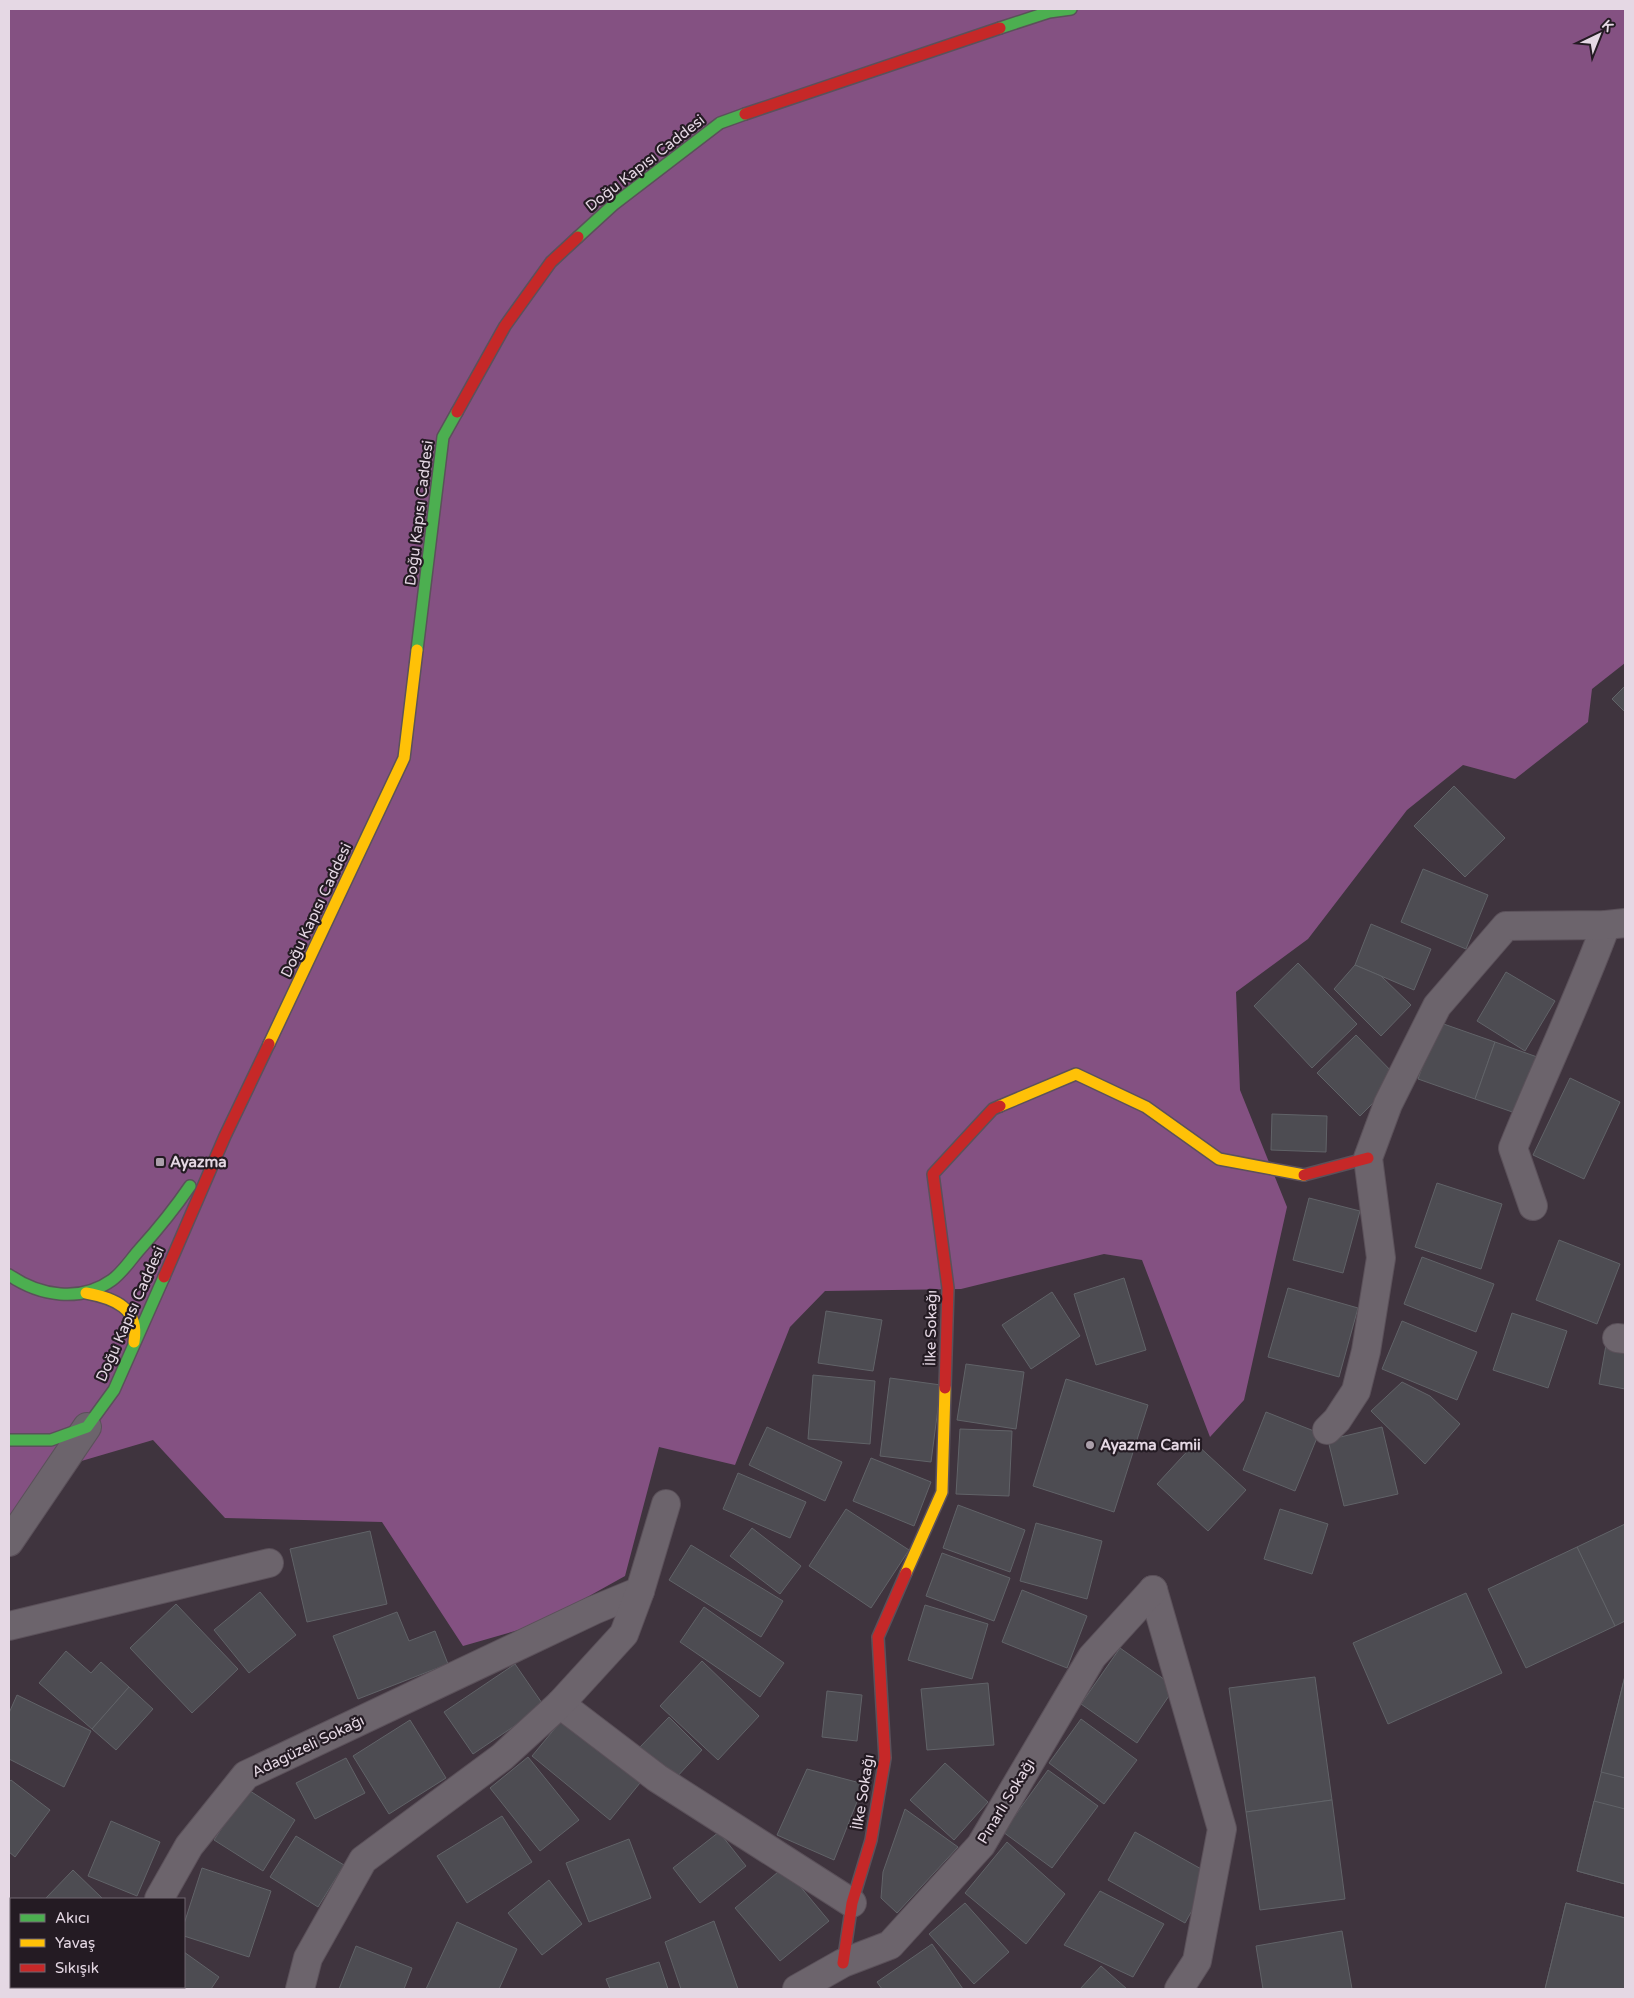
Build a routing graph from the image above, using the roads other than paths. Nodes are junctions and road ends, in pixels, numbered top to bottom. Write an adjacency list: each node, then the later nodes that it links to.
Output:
1 (1071, 9): 3 (street, Doğu Kapısı Caddesi)
2 (1616, 924): 4 (street); 5 (street)
3 (225, 1136): 8 (street, Doğu Kapısı Caddesi); 9 (street, Doğu Kapısı Caddesi)
4 (1368, 1158): 11 (street); 20 (street, İlke Sokağı)
5 (1533, 1206)
6 (9, 1275): 7 (street, Doğu Kapısı Caddesi)
7 (14, 1283): 8 (street, Doğu Kapısı Caddesi)
8 (86, 1293): 9 (street)
9 (134, 1342): 10 (street, Doğu Kapısı Caddesi)
10 (87, 1427): 12 (street); 14 (street)
11 (1327, 1430)
12 (9, 1440)
13 (666, 1504): 16 (street)
14 (9, 1542)
15 (269, 1563): 17 (street)
16 (640, 1591): 18 (street); 19 (street, Adagüzeli Sokağı)
17 (9, 1626)
18 (560, 1704): 20 (street); 22 (street)
19 (160, 1898)
20 (852, 1902): 21 (street, İlke Sokağı)
21 (843, 1963): 23 (street, Pınarlı Sokağı); 24 (street, Pınarlı Sokağı)
22 (300, 1989)
23 (797, 1989)
24 (1179, 1989)

